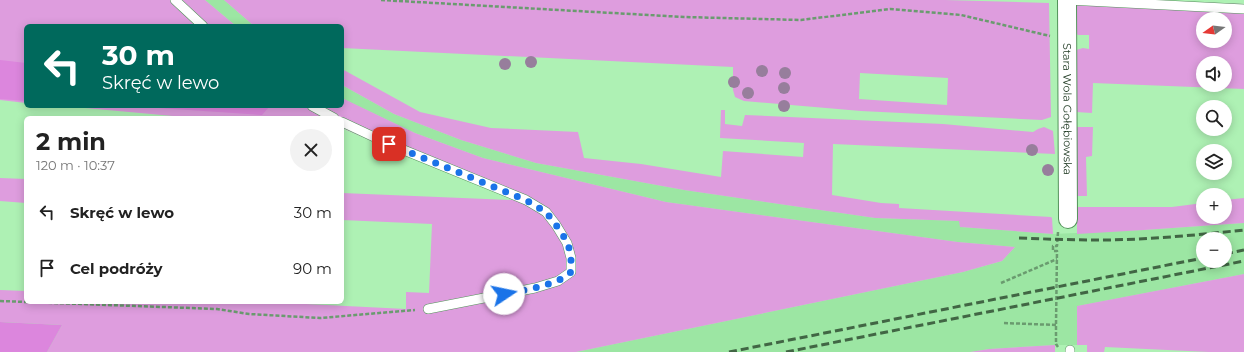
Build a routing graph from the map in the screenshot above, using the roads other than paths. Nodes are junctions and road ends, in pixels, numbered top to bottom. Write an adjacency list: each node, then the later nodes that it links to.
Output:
1 (175, 0): 4 (lane)
2 (1068, 0): 3 (lane); 8 (street, Stara Wola Gołębiowska)
3 (1244, 9)
4 (201, 24)
5 (316, 108): 6 (lane)
6 (330, 116)
7 (344, 123): 9 (lane)
8 (1068, 219)
9 (428, 309)

